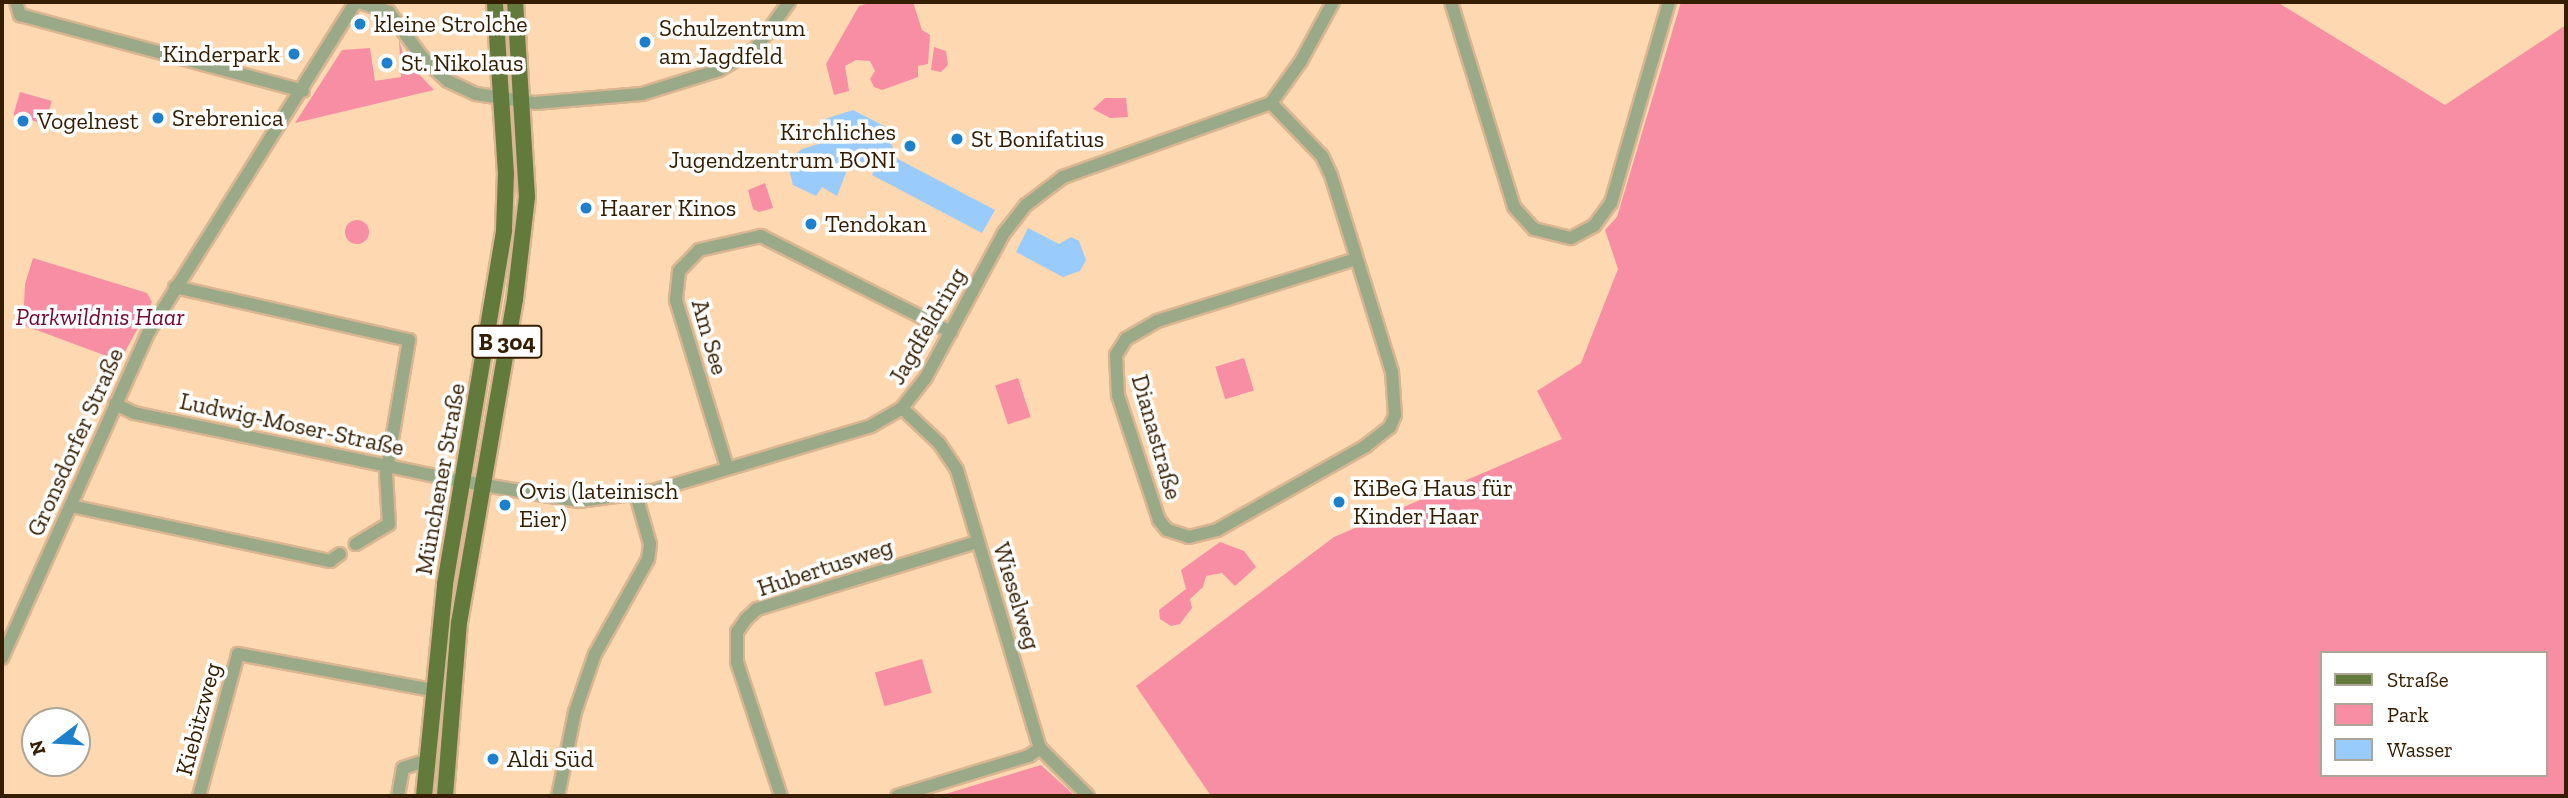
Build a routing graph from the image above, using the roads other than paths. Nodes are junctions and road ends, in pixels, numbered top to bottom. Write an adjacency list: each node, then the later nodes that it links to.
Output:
1 (16, 2): 9 (street)
2 (358, 2): 9 (street, Gronsdorfer Straße); 10 (street)
3 (495, 2): 10 (main road, Münchener Straße / B 304)
4 (515, 2): 11 (main road, Münchener Straße / B 304)
5 (789, 2): 11 (street)
6 (1333, 2): 12 (street)
7 (1451, 2): 8 (street)
8 (1669, 2)
9 (303, 91): 14 (street, Gronsdorfer Straße)
10 (502, 98): 11 (street); 20 (main road, Münchener Straße / B 304)
11 (522, 101): 21 (main road, Münchener Straße / B 304)
12 (1271, 103): 13 (street, Dianastraße); 15 (street, Jagdfeldring)
13 (1356, 260): 13 (street, Dianastraße)
14 (175, 288): 16 (street, Gronsdorfer Straße); 18 (street)
15 (951, 332): 17 (street, Jagdfeldring); 19 (street, Am See)
16 (115, 404): 18 (street, Ludwig-Moser-Straße); 23 (street, Gronsdorfer Straße)
17 (902, 408): 19 (street, Jagdfeldring); 24 (street, Wieselweg)
18 (387, 465): 20 (street, Ludwig-Moser-Straße); 25 (street)
19 (727, 467): 22 (street, Jagdfeldring)
20 (462, 482): 21 (street, Jagdfeldring); 28 (main road, Münchener Straße / B 304)
21 (481, 485): 22 (street, Jagdfeldring); 34 (main road, Münchener Straße / B 304)
22 (636, 495): 35 (street)
23 (71, 506): 26 (street); 27 (street, Gronsdorfer Straße)
24 (978, 542): 29 (street, Wieselweg); 36 (street, Hubertusweg)
25 (356, 544)
26 (340, 554)
27 (2, 658)
28 (432, 691): 30 (main road, Münchener Straße / B 304); 31 (street, Kiebitzweg)
29 (1040, 748): 37 (street); 38 (street, Wieselweg)
30 (424, 761): 32 (street); 33 (main road, Münchener Straße / B 304)
31 (199, 796)
32 (398, 796)
33 (424, 796)
34 (445, 796)
35 (558, 796)
36 (781, 796)
37 (897, 796)
38 (1088, 796)

